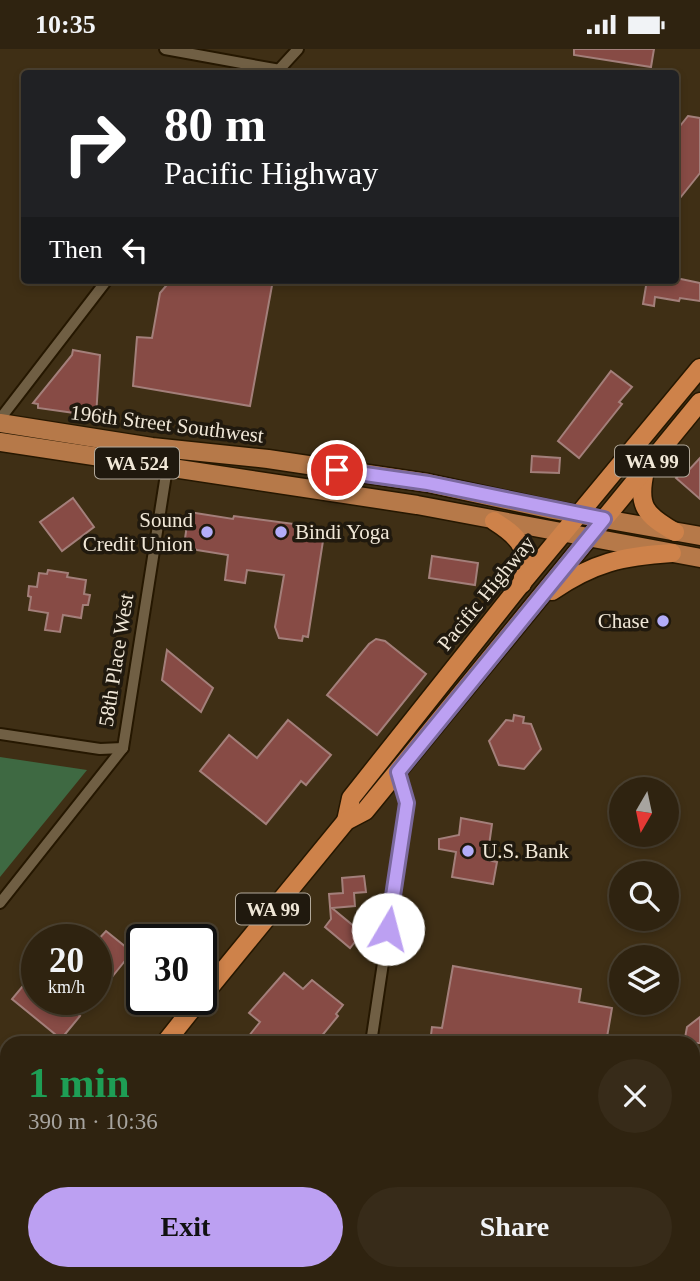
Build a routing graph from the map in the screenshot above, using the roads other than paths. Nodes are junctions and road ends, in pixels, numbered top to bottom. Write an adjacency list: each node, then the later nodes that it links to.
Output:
1 (165, 49): 3 (street)
2 (298, 49): 4 (street)
3 (268, 70)
4 (280, 70)
5 (104, 284): 8 (street)
6 (700, 368): 15 (highway, Pacific Highway / WA 99)
7 (700, 402): 12 (highway, Pacific Highway / WA 99)
8 (0, 421): 10 (main road, 196th Street Southwest)
9 (0, 442): 11 (main road, 196th Street Southwest / WA 524)
10 (196, 451): 11 (main road); 13 (main road, 196th Street Southwest)
11 (167, 468): 14 (main road, 196th Street Southwest / WA 524); 27 (street, 58th Place West)
12 (645, 469): 16 (highway, Pacific Highway / WA 99); 18 (highway)
13 (337, 470): 14 (main road); 15 (main road, 196th Street Southwest)
14 (306, 487): 17 (main road, 196th Street Southwest / WA 524)
15 (580, 515): 16 (main road, 196th Street Southwest); 19 (highway, Pacific Highway / WA 99)
16 (604, 519): 18 (main road, 196th Street Southwest); 21 (highway, Pacific Highway / WA 99)
17 (494, 521): 19 (main road, 196th Street Southwest / WA 524); 24 (highway)
18 (675, 532): 20 (main road, 196th Street Southwest)
19 (564, 534): 21 (main road, 196th Street Southwest / WA 524); 24 (highway, Pacific Highway / WA 99)
20 (700, 536)
21 (588, 538): 22 (main road, 196th Street Southwest / WA 524); 25 (highway, Pacific Highway / WA 99)
22 (672, 553): 23 (main road, 196th Street Southwest / WA 524); 25 (highway)
23 (700, 558)
24 (521, 585): 29 (highway, Pacific Highway / WA 99)
25 (534, 603): 28 (highway, Pacific Highway / WA 99)
26 (0, 734): 27 (street)
27 (123, 748): 30 (street, 58th Place West)
28 (398, 772): 29 (highway, Pacific Highway / WA 99); 34 (street)
29 (346, 821): 31 (highway, Pacific Highway / WA 99)
30 (0, 903)
31 (217, 979)
32 (188, 1015): 33 (highway, Pacific Highway / WA 99)
33 (171, 1036)
34 (372, 1036)

